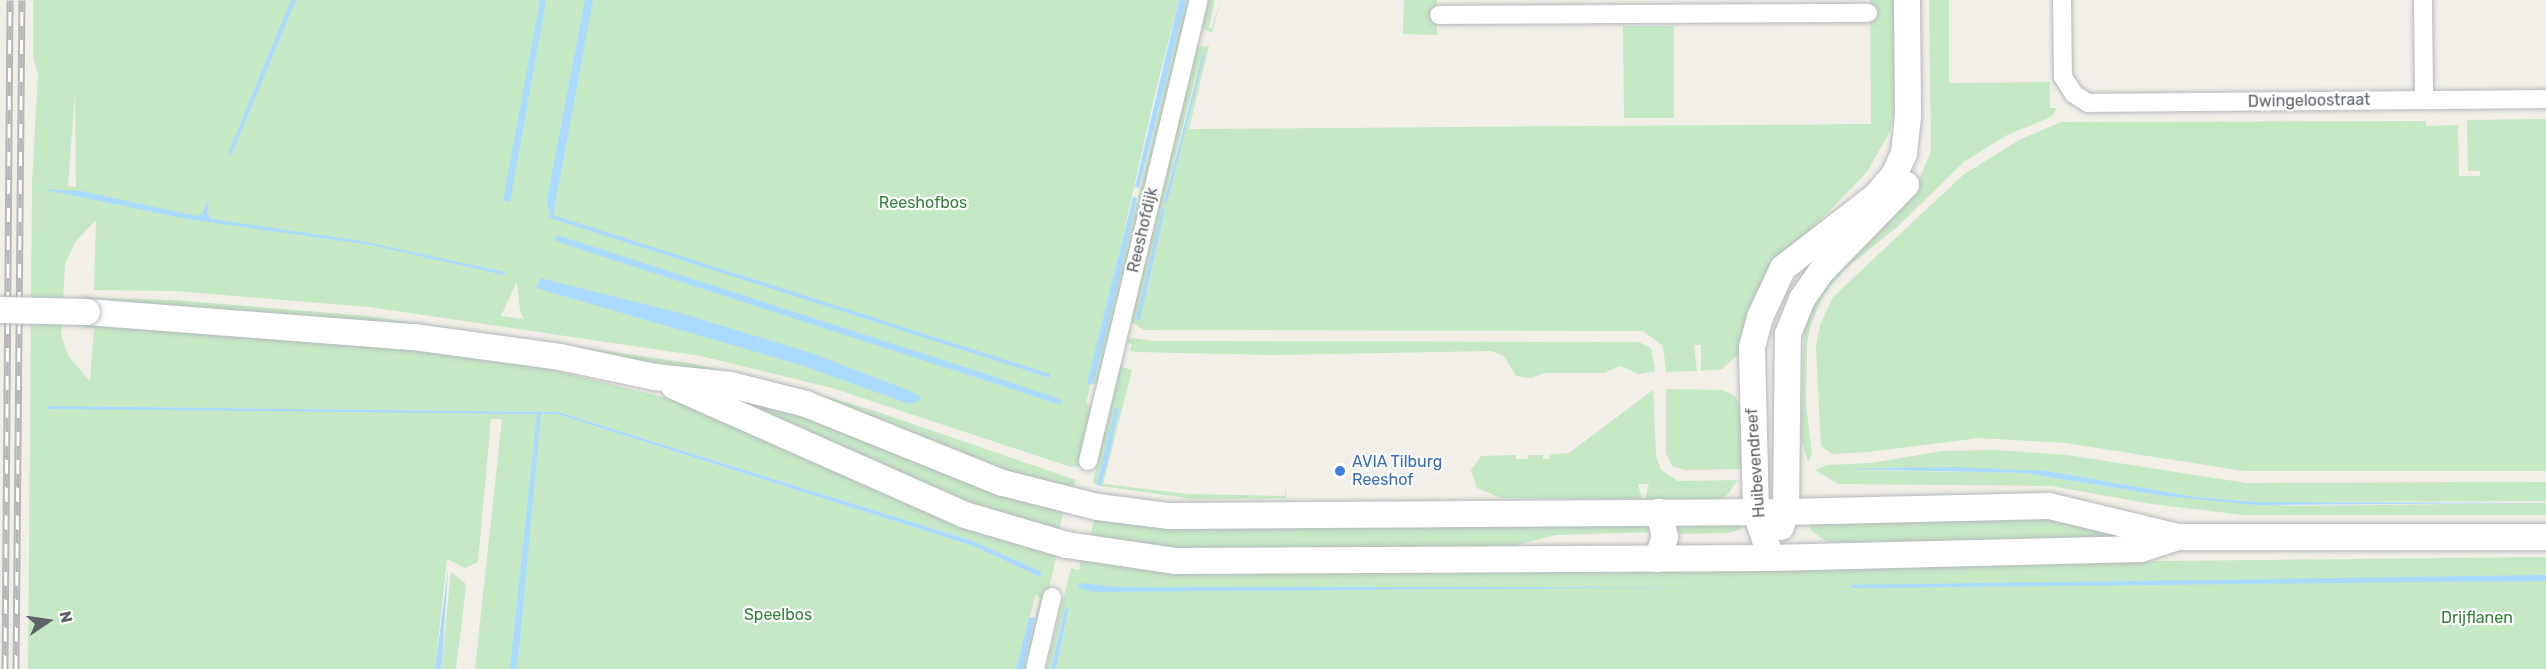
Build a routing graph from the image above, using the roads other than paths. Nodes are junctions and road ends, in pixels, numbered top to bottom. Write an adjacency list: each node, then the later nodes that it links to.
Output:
1 (1199, 0): 13 (street, Reeshofdijk)
2 (1907, 0): 15 (main road, Huibevendreef)
3 (1923, 0): 16 (main road, Huibevendreef)
4 (2062, 0): 10 (street, Dwingeloostraat)
5 (2423, 0): 10 (street)
6 (1653, 7): 7 (street); 8 (street)
7 (1868, 13)
8 (1438, 15)
9 (2546, 99): 10 (street, Dwingeloostraat)
10 (2424, 100)
11 (0, 310): 12 (main road, bridge)
12 (655, 377): 14 (main road); 20 (main road)
13 (1088, 461)
14 (1659, 512): 15 (main road); 20 (main road)
15 (1756, 513): 16 (main road); 19 (main road, Huibevendreef)
16 (1786, 513): 17 (main road); 19 (main road, Huibevendreef)
17 (2178, 537): 18 (main road); 19 (main road)
18 (2546, 537)
19 (1771, 558): 20 (main road)
20 (1657, 559)
21 (1052, 597): 22 (street)
22 (1035, 669)

